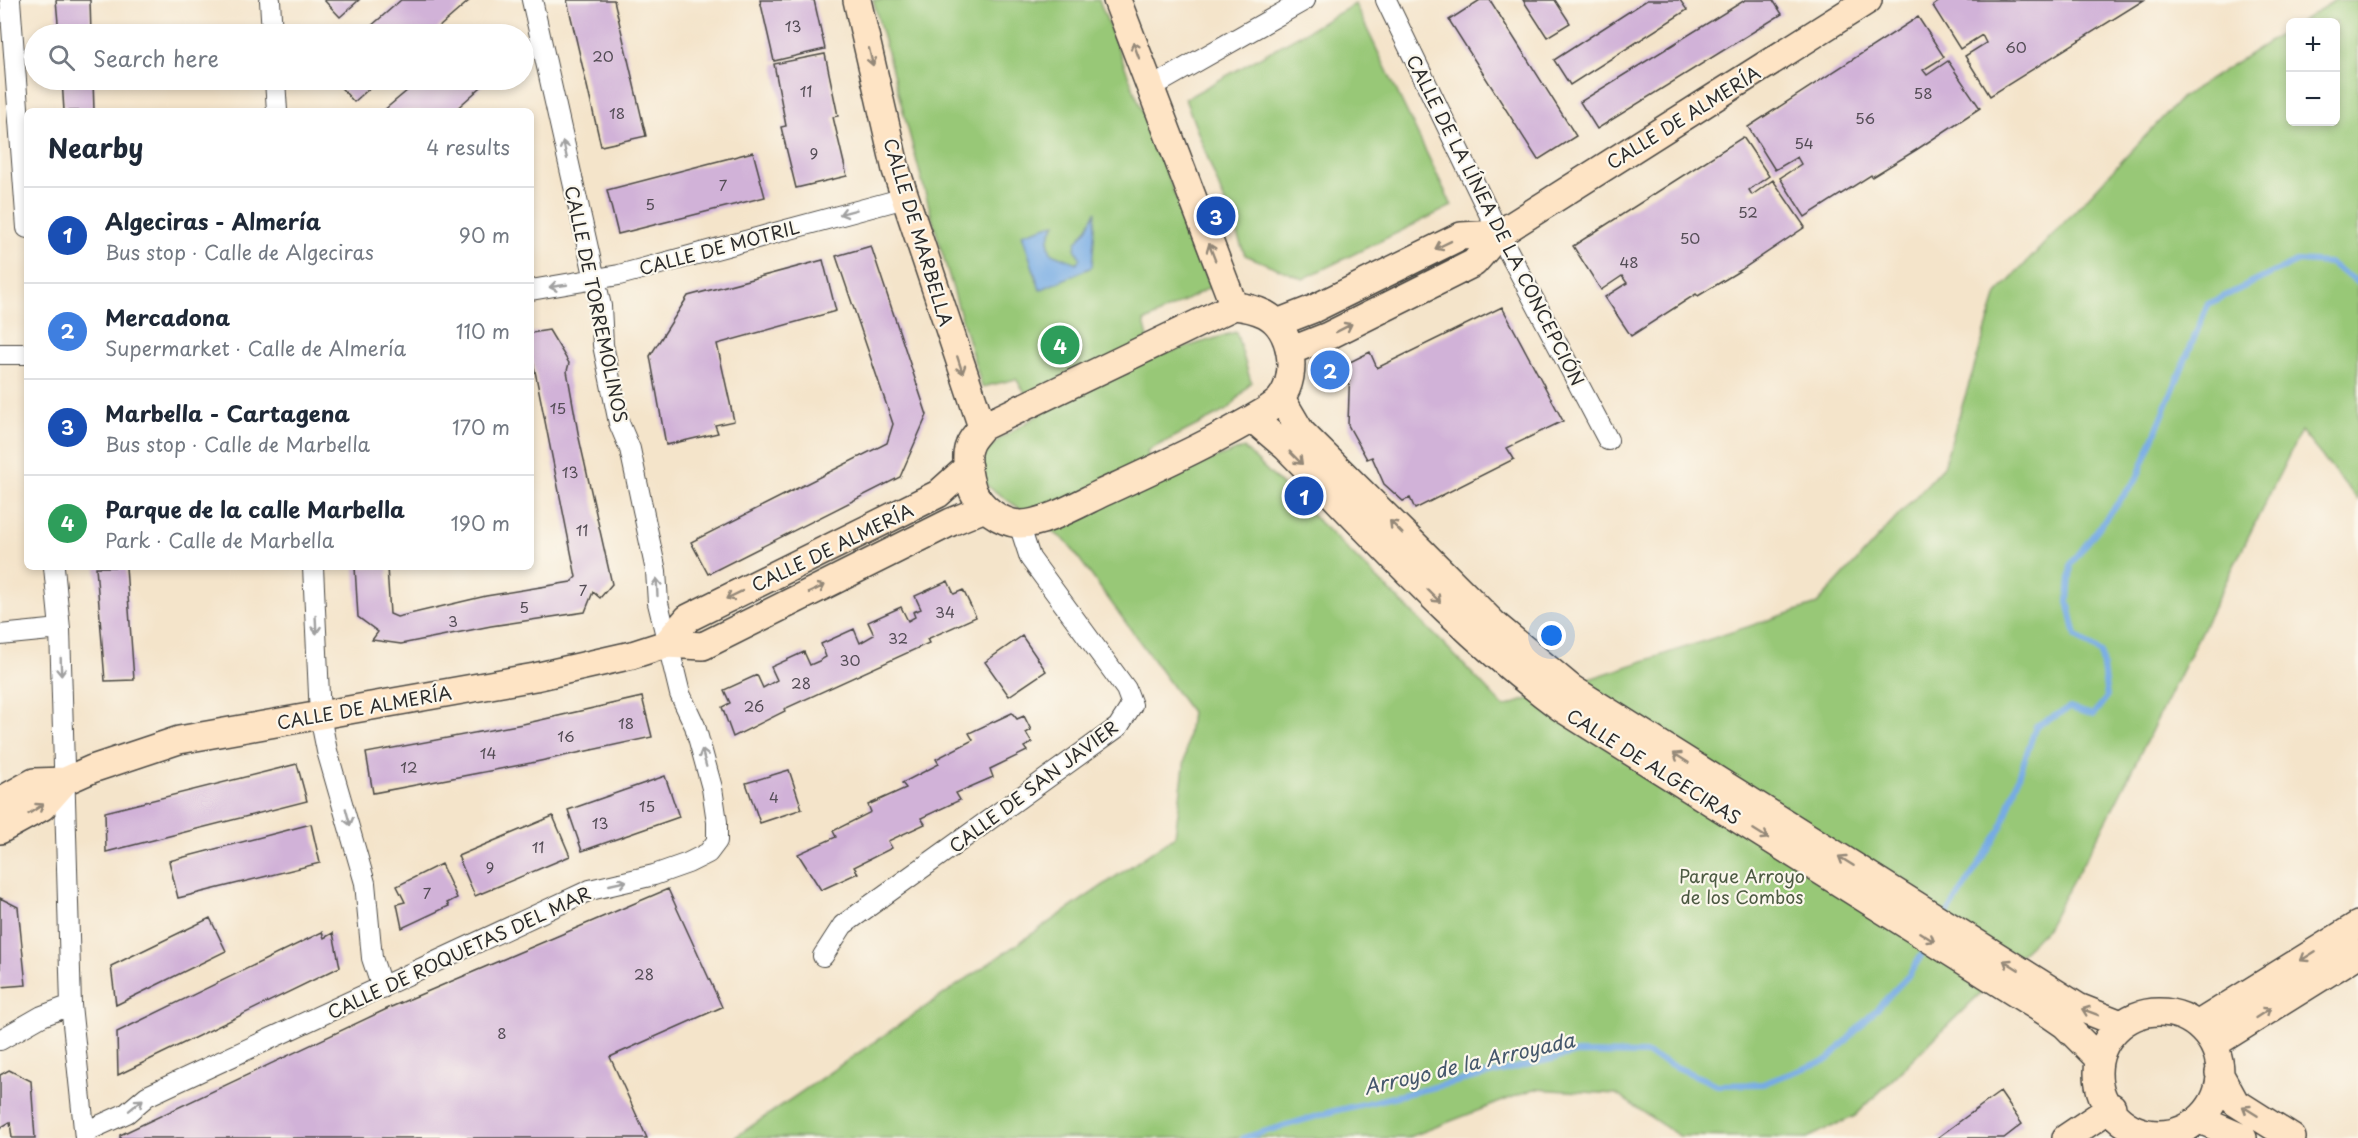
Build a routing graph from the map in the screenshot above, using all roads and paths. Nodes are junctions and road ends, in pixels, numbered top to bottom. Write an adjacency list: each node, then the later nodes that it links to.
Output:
1 (10, 0): 10 (street)
2 (270, 0): 9 (street)
3 (532, 0): 17 (street, CALLE DE TORREMOLINOS, one-way to 3)
4 (857, 0): 14 (street, CALLE DE MARBELLA, one-way to 14)
5 (1117, 0): 11 (street, one-way to 5)
6 (1305, 0): 11 (street)
7 (1386, 0): 16 (street, CALLE DE LA LÍNEA DE LA CONCEPCIÓN)
8 (1868, 0): 16 (street, CALLE DE ALMERÍA)
9 (271, 24)
10 (8, 76): 15 (street)
11 (1150, 88): 19 (street, one-way to 11)
12 (276, 90): 13 (street)
13 (277, 108)
14 (905, 198): 17 (street, CALLE DE MOTRIL, one-way to 17); 26 (street, CALLE DE MARBELLA, one-way to 26)
15 (24, 204)
16 (1499, 234): 20 (street, CALLE DE ALMERÍA, one-way to 20); 21 (street, CALLE DE ALMERÍA, one-way to 16); 27 (street, CALLE DE LA LÍNEA DE LA CONCEPCIÓN)
17 (595, 280): 18 (street, CALLE DE MOTRIL, one-way to 18); 35 (street, CALLE DE TORREMOLINOS, one-way to 17)
18 (534, 290)
19 (1234, 306): 20 (street); 26 (street)
20 (1278, 323): 21 (street)
21 (1290, 351): 24 (street)
22 (0, 354): 23 (street)
23 (24, 354)
24 (1281, 398): 25 (street); 36 (street, CALLE DE ALGECIRAS, one-way to 24)
25 (1253, 419): 30 (street); 36 (street, CALLE DE ALGECIRAS, one-way to 36)
26 (982, 427): 28 (street)
27 (1608, 440)
28 (968, 467): 29 (street); 35 (street, CALLE DE ALMERÍA, one-way to 35)
29 (985, 508): 30 (street); 35 (street, CALLE DE ALMERÍA, one-way to 29)
30 (1019, 524): 43 (street, CALLE DE SAN JAVIER)
31 (54, 570): 33 (street)
32 (313, 570): 37 (street, one-way to 37)
33 (60, 629): 34 (street); 38 (street, one-way to 38)
34 (0, 635)
35 (666, 644): 37 (street, CALLE DE ALMERÍA); 44 (street, CALLE DE ROQUETAS DEL MAR, one-way to 35)
36 (1524, 666): 46 (street, CALLE DE ALGECIRAS)
37 (321, 716): 38 (street, CALLE DE ALMERÍA); 44 (street, one-way to 44)
38 (65, 781): 39 (street); 40 (street, one-way to 38); 45 (street)
39 (0, 801)
40 (0, 830)
41 (2358, 925): 48 (street, one-way to 48)
42 (2358, 954): 48 (street, one-way to 42)
43 (824, 956)
44 (382, 988): 54 (street, CALLE DE ROQUETAS DEL MAR, one-way to 44)
45 (71, 1005): 49 (street); 54 (street)
46 (2055, 1005): 47 (street, CALLE DE ALGECIRAS, one-way to 46); 50 (street, CALLE DE ALGECIRAS)
47 (2121, 1024): 48 (street); 50 (street)
48 (2205, 1035): 51 (street)
49 (0, 1040)
50 (2098, 1058): 52 (street)
51 (2219, 1073): 53 (street); 58 (street, one-way to 51)
52 (2112, 1107): 55 (street); 56 (street)
53 (2200, 1119): 55 (street); 57 (street)
54 (85, 1135)
55 (2155, 1136)
56 (2066, 1138)
57 (2243, 1138)
58 (2292, 1138)

